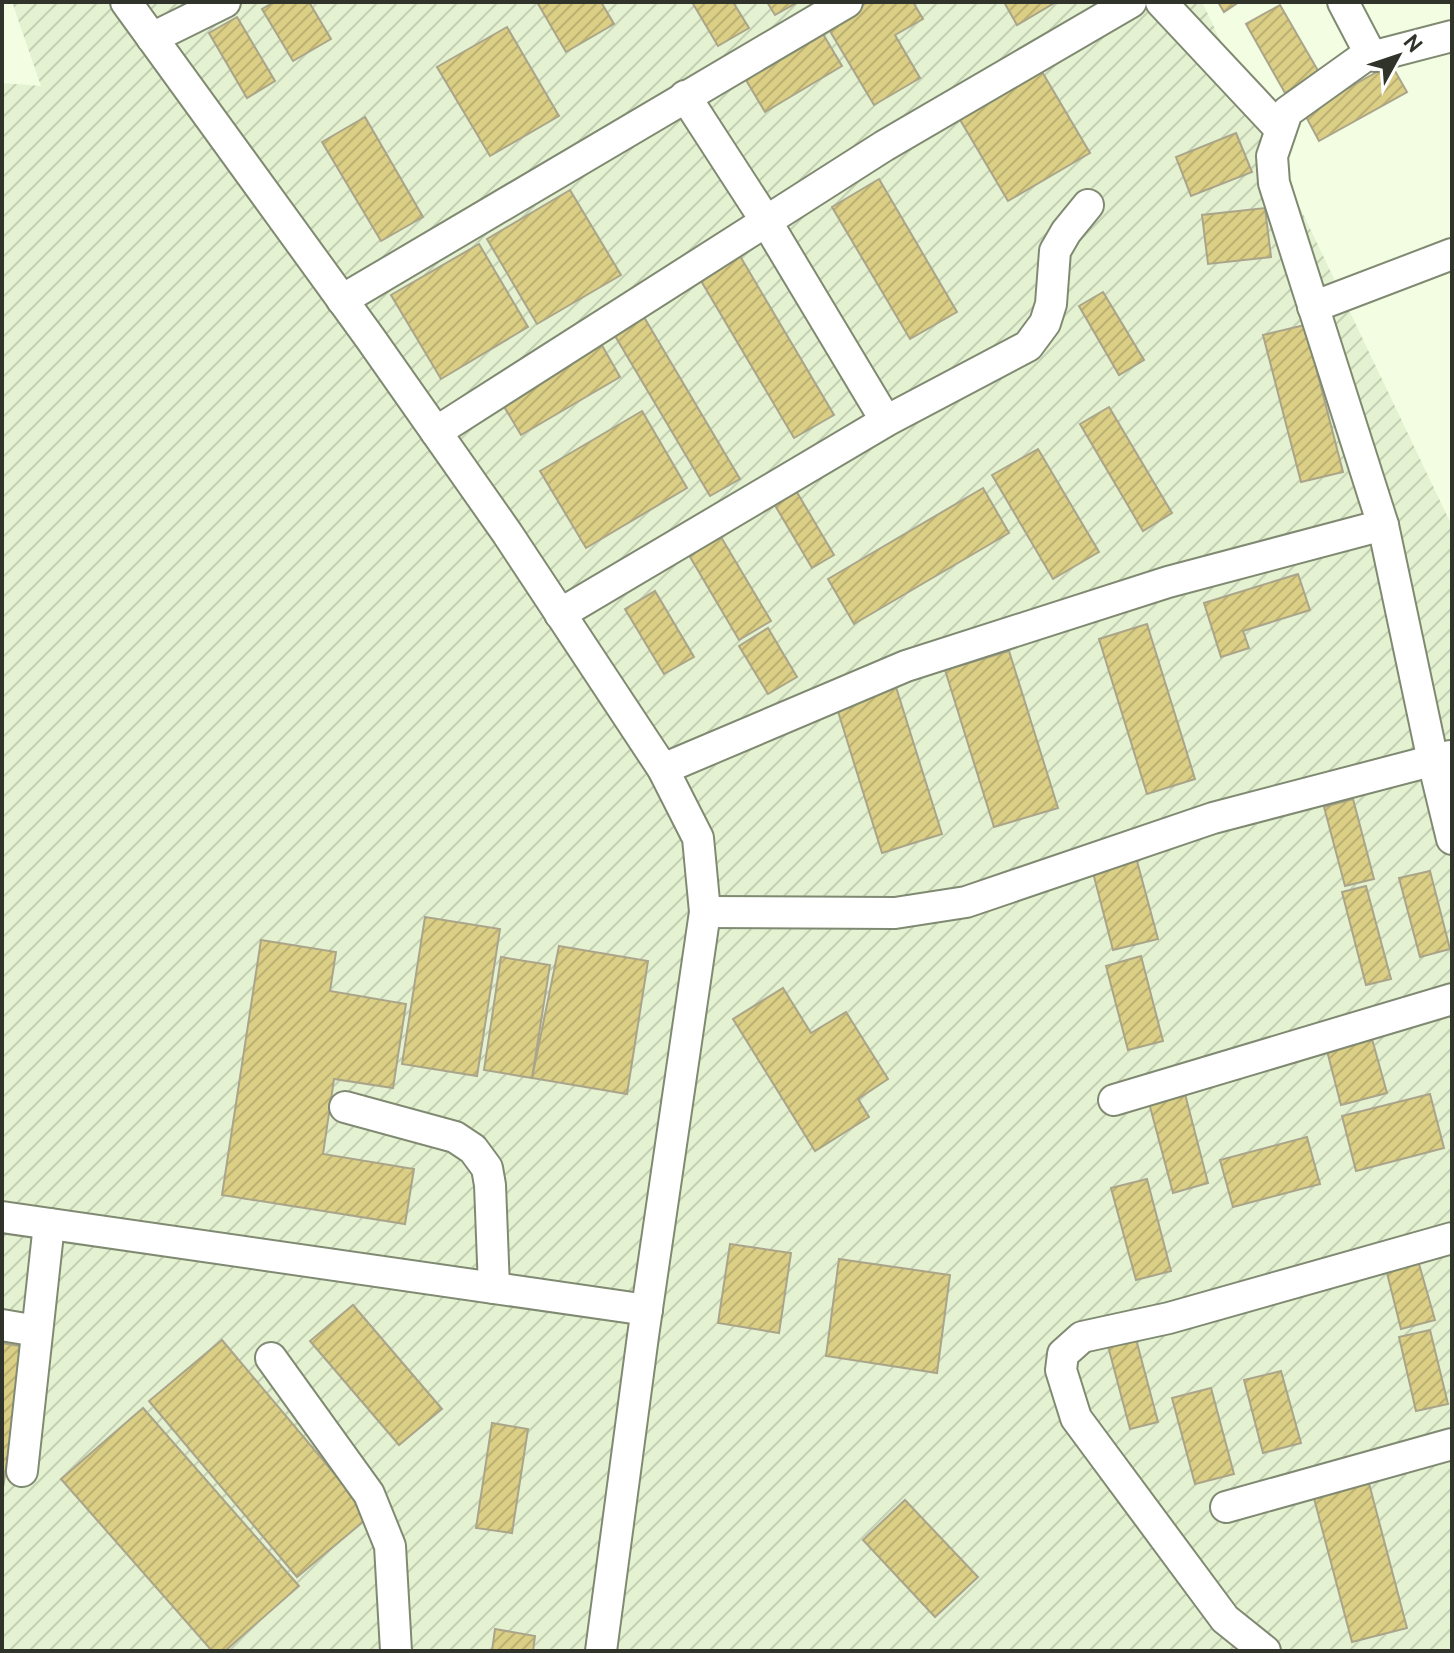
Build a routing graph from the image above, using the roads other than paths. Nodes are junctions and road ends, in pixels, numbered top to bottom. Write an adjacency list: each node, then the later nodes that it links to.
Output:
1 (126, 2): 8 (street)
2 (225, 2): 8 (street)
3 (847, 2): 10 (street)
4 (1131, 2): 13 (street)
5 (1161, 2): 11 (street)
6 (1343, 2): 9 (street)
7 (1452, 36): 9 (street)
8 (152, 38): 15 (street)
9 (1368, 54): 11 (street)
10 (685, 96): 13 (street); 15 (street)
11 (1280, 129): 16 (street)
12 (1088, 205): 17 (street)
13 (766, 221): 17 (street); 18 (street)
14 (1452, 254): 16 (street)
15 (342, 300): 18 (street)
16 (1313, 307): 19 (street)
17 (886, 421): 20 (street)
18 (436, 432): 20 (street)
19 (1383, 525): 21 (street); 22 (street)
20 (560, 614): 22 (street)
21 (1442, 758): 23 (street); 24 (street)
22 (663, 769): 24 (street)
23 (1452, 839)
24 (705, 912): 32 (street)
25 (1452, 999): 26 (street)
26 (1114, 1100)
27 (345, 1107): 31 (street)
28 (2, 1217): 29 (street)
29 (49, 1224): 31 (street); 34 (street)
30 (1452, 1238): 41 (street)
31 (494, 1288): 32 (street)
32 (647, 1310): 40 (street)
33 (2, 1325): 34 (street)
34 (37, 1331): 37 (street)
35 (271, 1358): 39 (street)
36 (1452, 1444): 38 (street)
37 (22, 1471)
38 (1226, 1507)
39 (396, 1651)
40 (601, 1651)
41 (1265, 1651)

